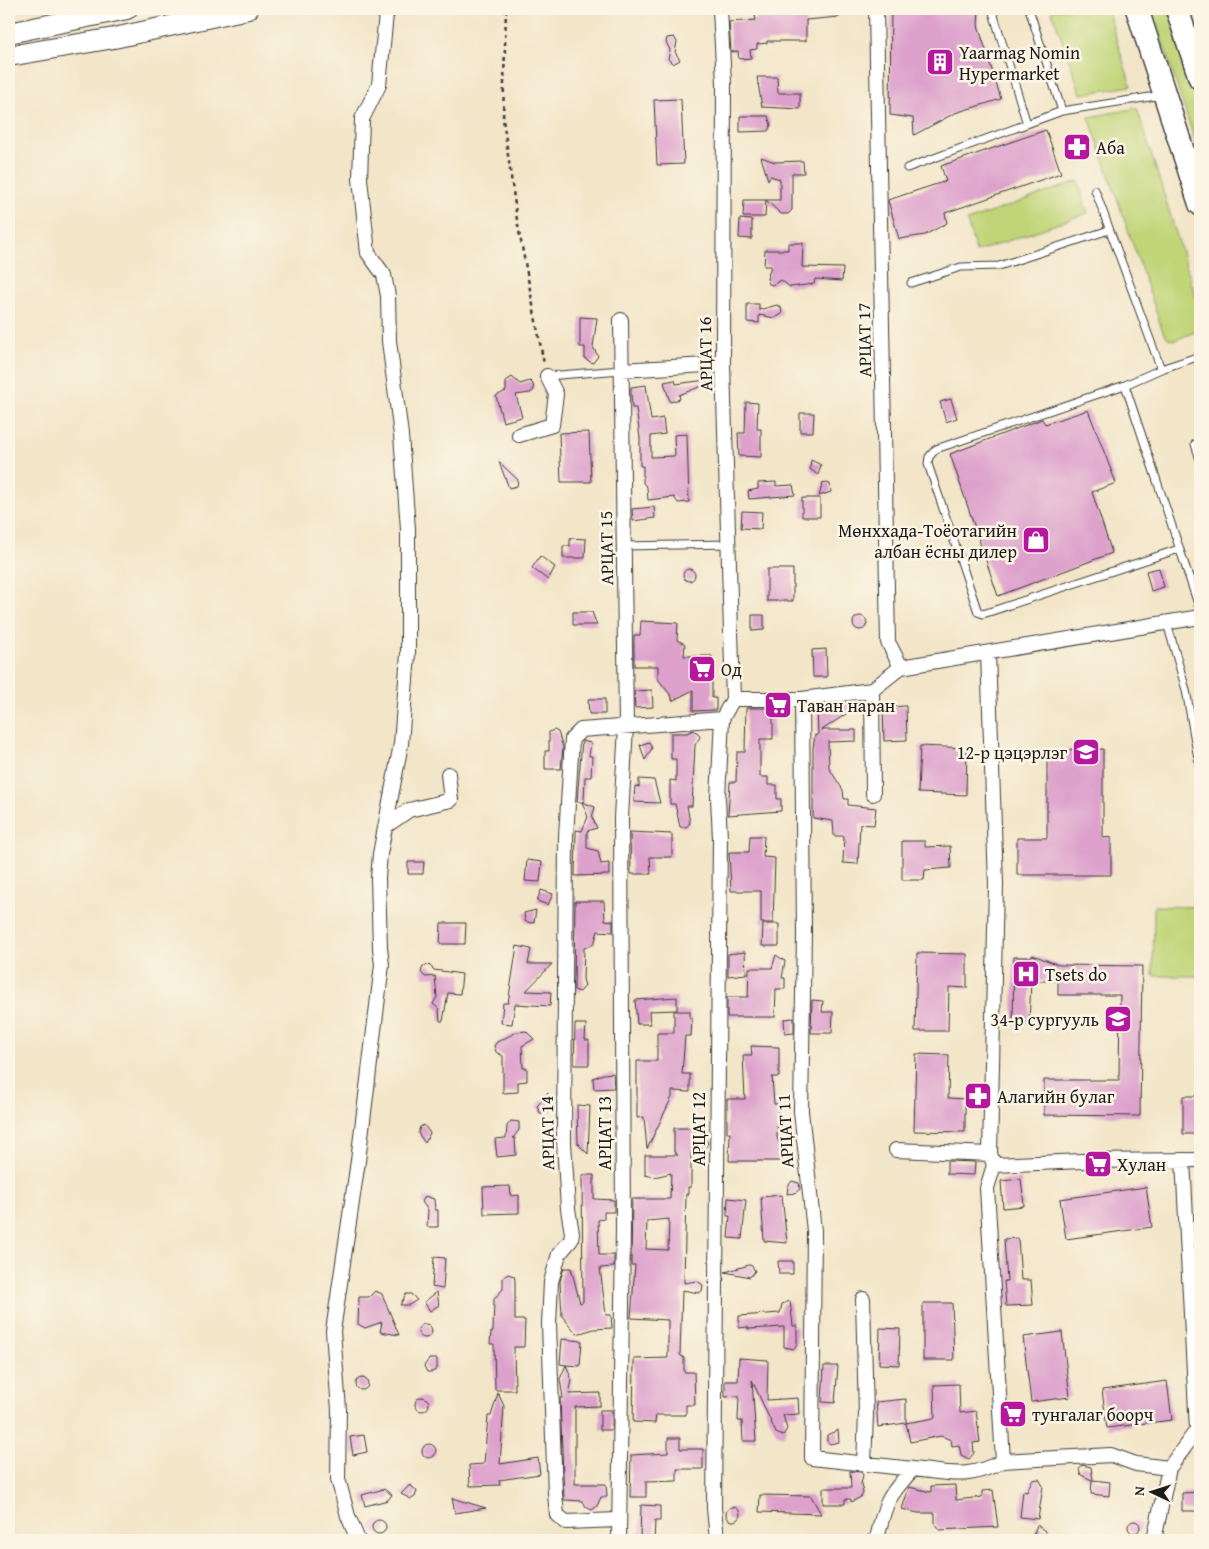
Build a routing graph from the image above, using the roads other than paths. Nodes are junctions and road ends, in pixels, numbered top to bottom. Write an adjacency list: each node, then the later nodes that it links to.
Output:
1 (127, 9): 10 (main road)
2 (248, 9): 11 (main road)
3 (391, 9): 47 (street)
4 (720, 9): 23 (street, АРЦАТ 16)
5 (876, 9): 38 (street, АРЦАТ 17)
6 (992, 9): 15 (lane)
7 (1028, 9): 14 (lane)
8 (1137, 9): 13 (highway)
9 (1177, 9): 12 (highway)
10 (9, 33)
11 (9, 56)
12 (1200, 78)
13 (1165, 95): 14 (lane); 18 (highway)
14 (1062, 110): 15 (lane)
15 (1027, 124): 16 (lane)
16 (907, 168)
17 (1095, 190): 19 (lane)
18 (1200, 204)
19 (1109, 230): 20 (lane); 24 (lane)
20 (911, 283)
21 (621, 320): 25 (street, АРЦАТ 15)
22 (1200, 356): 24 (lane)
23 (723, 364): 25 (street); 31 (street, АРЦАТ 16)
24 (1161, 369): 27 (lane)
25 (621, 370): 26 (lane); 32 (street, АРЦАТ 15)
26 (547, 376): 28 (street)
27 (1125, 385): 33 (lane); 33 (lane)
28 (519, 435)
29 (1196, 444): 30 (lane)
30 (1200, 460)
31 (728, 544): 32 (lane); 40 (street, АРЦАТ 16)
32 (625, 546): 43 (street, АРЦАТ 15)
33 (1179, 549): 34 (lane)
34 (1200, 610)
35 (1200, 617): 36 (street)
36 (1167, 623): 37 (street); 44 (lane)
37 (988, 653): 38 (street); 49 (street)
38 (901, 667): 39 (street)
39 (872, 690): 41 (street); 46 (street)
40 (733, 699): 41 (street); 42 (street)
41 (802, 699): 55 (street, АРЦАТ 11)
42 (722, 719): 43 (street); 61 (street, АРЦАТ 12)
43 (626, 726): 58 (street, АРЦАТ 13); 58 (street, АРЦАТ 14)
44 (1200, 770)
45 (448, 774): 47 (street)
46 (873, 794)
47 (386, 826): 59 (street)
48 (896, 1150): 49 (street)
49 (992, 1160): 50 (street); 54 (street)
50 (1183, 1160): 51 (street); 53 (street)
51 (1200, 1160)
52 (863, 1299): 55 (street)
53 (1199, 1431): 56 (street)
54 (1003, 1461): 56 (street); 57 (street, АРЦАТ 11)
55 (864, 1464): 57 (street, АРЦАТ 11)
56 (1169, 1468): 63 (street)
57 (913, 1469): 62 (street)
58 (618, 1520): 60 (street, АРЦАТ 13)
59 (358, 1540)
60 (619, 1540)
61 (716, 1540)
62 (877, 1540)
63 (1154, 1540)

